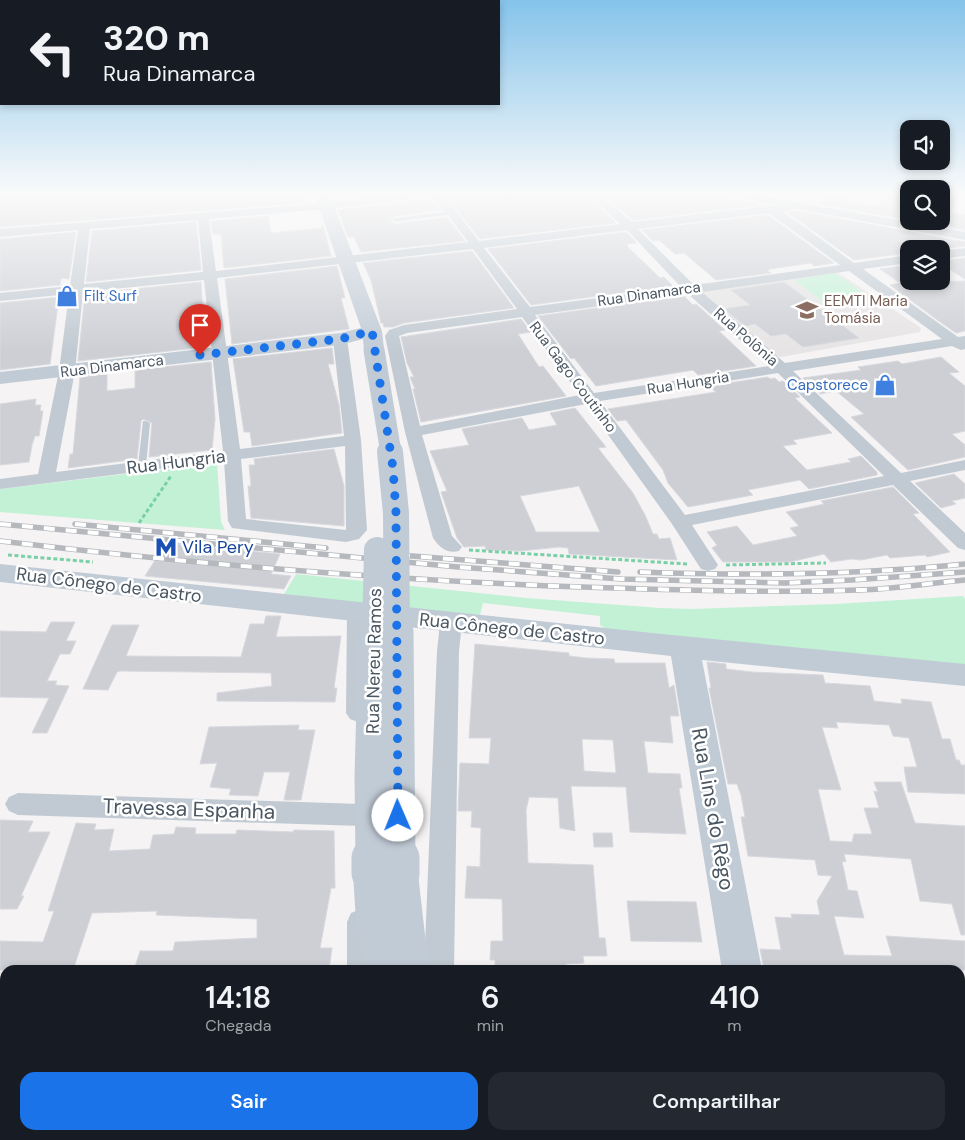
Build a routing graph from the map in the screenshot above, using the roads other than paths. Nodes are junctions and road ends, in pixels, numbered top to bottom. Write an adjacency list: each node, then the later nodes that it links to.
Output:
1 (82, 246): 15 (street)
2 (207, 246): 13 (street)
3 (341, 246): 11 (street, Rua Nereu Ramos)
4 (466, 246): 11 (street)
5 (477, 246): 17 (street, Rua Gago Coutinho)
6 (649, 246): 14 (street, Rua Polônia)
7 (822, 246): 12 (street)
8 (965, 252): 9 (street)
9 (950, 254)
10 (900, 260): 12 (street, Rua Dinamarca)
11 (346, 261): 13 (street); 19 (street, Rua Nereu Ramos)
12 (851, 267): 14 (street, Rua Dinamarca); 20 (street)
13 (210, 276): 15 (street); 21 (street)
14 (690, 288): 17 (street, Rua Dinamarca); 22 (street, Rua Polônia)
15 (77, 289): 16 (street); 23 (street)
16 (0, 297)
17 (525, 312): 19 (street, Rua Dinamarca); 25 (street, Rua Gago Coutinho)
18 (340, 339): 19 (street); 21 (street, Rua Dinamarca); 28 (street)
19 (374, 342): 27 (street, Rua Nereu Ramos); 46 (street, Rua Nereu Ramos, bridge)
20 (962, 343): 22 (street, Rua Hungria)
21 (219, 353): 23 (street, Rua Dinamarca); 29 (street)
22 (781, 368): 25 (street, Rua Hungria); 33 (street, Rua Polônia)
23 (67, 371): 24 (street, Rua Dinamarca); 32 (street)
24 (0, 378)
25 (590, 398): 27 (street, Rua Hungria); 35 (street, Rua Gago Coutinho)
26 (146, 423): 30 (lane)
27 (413, 432): 37 (street, Rua Nereu Ramos)
28 (353, 440): 29 (street, Rua Hungria); 29 (street)
29 (232, 456): 30 (street, Rua Hungria)
30 (142, 466): 32 (street, Rua Hungria)
31 (965, 466): 33 (street)
32 (46, 478): 34 (street, Rua Hungria)
33 (895, 479): 35 (street); 36 (street, Rua Polônia)
34 (0, 484)
35 (680, 522): 39 (street, Rua Gago Coutinho)
36 (965, 544)
37 (452, 547)
38 (4, 564): 40 (street, Rua Cônego de Castro)
39 (708, 565)
40 (357, 611): 41 (street, Rua Cônego de Castro); 45 (street, Rua Nereu Ramos)
41 (451, 623): 42 (street, Rua Cônego de Castro); 50 (street)
42 (685, 648): 43 (street, Rua Cônego de Castro); 51 (street, Rua Lins do Rêgo)
43 (965, 675)
44 (18, 804): 45 (street, Travessa Espanha)
45 (361, 814): 47 (street, Rua Nereu Ramos)
46 (385, 874): 48 (street, Rua Nereu Ramos); 49 (street, Rua Nereu Ramos)
47 (362, 965)
48 (385, 965)
49 (408, 965)
50 (439, 965)
51 (741, 965)

